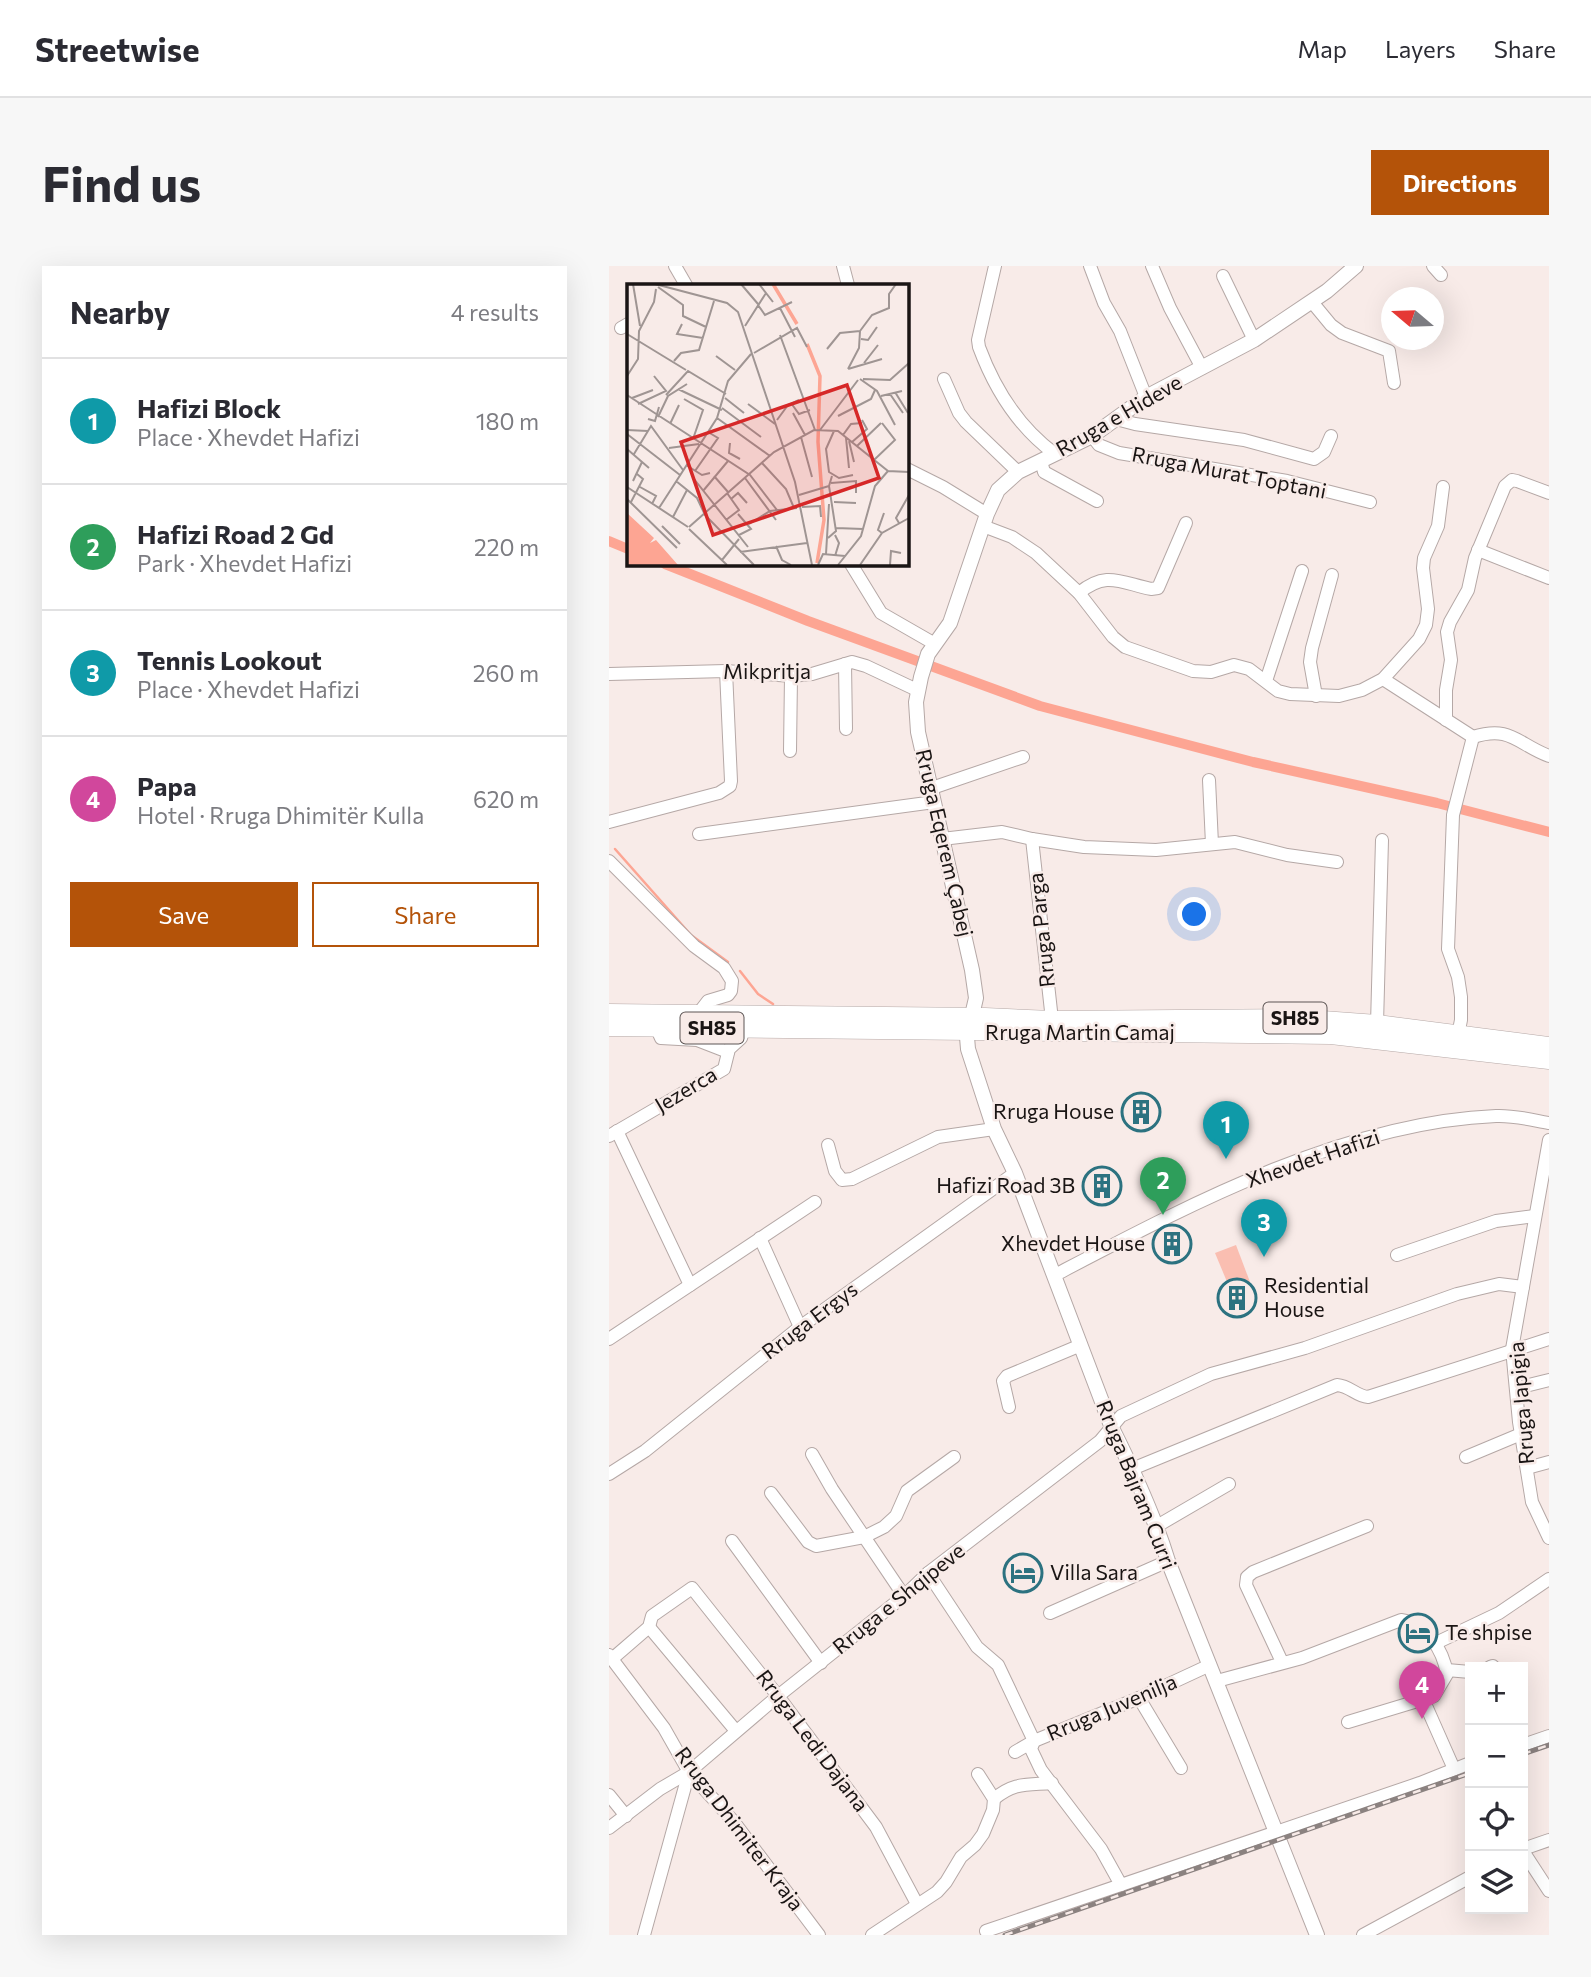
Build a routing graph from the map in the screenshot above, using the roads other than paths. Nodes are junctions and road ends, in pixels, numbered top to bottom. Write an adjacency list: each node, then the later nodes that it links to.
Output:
1 (675, 266): 8 (street)
2 (843, 266): 9 (street)
3 (995, 266): 19 (street)
4 (1090, 266): 15 (street)
5 (1152, 266): 12 (street)
6 (1356, 266): 10 (main road, Rruga e Hideve)
7 (1223, 276): 11 (street)
8 (685, 284)
9 (848, 284)
10 (1312, 302): 11 (main road, Rruga e Hideve); 14 (street)
11 (1254, 340): 12 (main road, Rruga e Hideve)
12 (1202, 368): 15 (main road, Rruga e Hideve)
13 (944, 379): 22 (street)
14 (1394, 383)
15 (1146, 397): 16 (main road, Rruga e Hideve)
16 (1116, 419): 17 (main road, Rruga e Hideve); 18 (street)
17 (1092, 436): 19 (main road, Rruga e Hideve); 26 (street, Rruga Murat Toptani)
18 (1331, 436)
19 (1055, 454): 20 (main road, Rruga e Hideve)
20 (1041, 461): 22 (main road, Rruga e Hideve); 25 (street)
21 (908, 470): 27 (street)
22 (1018, 472): 27 (main road, Rruga e Hideve)
23 (1443, 487): 40 (street)
24 (1549, 493): 29 (street)
25 (1097, 501)
26 (1370, 502)
27 (985, 520): 34 (street); 35 (main road, Rruga e Hideve)
28 (1186, 523): 34 (street)
29 (1478, 550): 33 (street); 44 (street)
30 (852, 565): 35 (street)
31 (1301, 571): 41 (street)
32 (1332, 575): 43 (street)
33 (1549, 578)
34 (1079, 593): 41 (street)
35 (932, 649): 42 (main road, Rruga Eqerem Çabej)
36 (845, 664): 39 (street, Mikpritja); 42 (street); 45 (street)
37 (726, 671): 38 (street, Mikpritja); 39 (street, Mikpritja); 52 (street)
38 (609, 674)
39 (792, 676): 47 (street)
40 (1383, 679): 43 (street); 44 (street)
41 (1266, 681): 43 (street)
42 (919, 683): 51 (main road, Rruga Eqerem Çabej)
43 (1316, 696)
44 (1446, 719): 46 (street)
45 (846, 729)
46 (1473, 737): 48 (street); 68 (street)
47 (790, 751)
48 (1549, 756)
49 (1023, 757): 51 (street)
50 (1209, 780): 57 (street)
51 (933, 795): 53 (street); 54 (main road, Rruga Eqerem Çabej)
52 (609, 821)
53 (699, 834)
54 (942, 839): 55 (street); 63 (main road, Rruga Eqerem Çabej)
55 (1032, 839): 57 (street); 62 (street, Rruga Parga)
56 (1382, 840): 64 (street)
57 (1212, 844): 59 (street)
58 (609, 861): 61 (street)
59 (1337, 862)
60 (609, 1013): 61 (highway, Rruga Martin Camaj / SH85)
61 (698, 1014): 63 (highway, Rruga Martin Camaj / SH85)
62 (1052, 1020): 63 (highway, Rruga Martin Camaj / SH85); 64 (highway, Rruga Martin Camaj / SH85)
63 (971, 1024): 67 (highway, Rruga Martin Camaj / SH85); 71 (highway, Rruga Martin Camaj / SH85); 73 (main road, Rruga Bajram Curri)
64 (1377, 1024): 68 (highway, Rruga Martin Camaj / SH85)
65 (609, 1027): 66 (highway, Rruga Martin Camaj / SH85)
66 (656, 1027): 67 (highway, Rruga Martin Camaj / SH85); 70 (street)
67 (744, 1029): 70 (street, Jezerca)
68 (1458, 1035): 69 (highway, Rruga Martin Camaj / SH85)
69 (1549, 1046)
70 (728, 1052): 74 (street, Jezerca)
71 (1549, 1060)
72 (1549, 1123): 82 (street, Xhevdet Hafizi)
73 (994, 1129): 76 (street); 77 (main road, Rruga Bajram Curri)
74 (613, 1134): 83 (street)
75 (1549, 1140): 79 (street, Rruga Japigia)
76 (828, 1145)
77 (1015, 1173): 82 (main road, Rruga Bajram Curri); 85 (street, Rruga Ergys)
78 (815, 1202): 80 (street)
79 (1535, 1216): 81 (street); 84 (street, Rruga Japigia)
80 (760, 1238): 83 (street); 85 (street)
81 (1398, 1255)
82 (1055, 1275): 88 (main road, Rruga Bajram Curri)
83 (690, 1285): 86 (street)
84 (1523, 1287): 89 (street, Rruga Japigia); 93 (street, Rruga e Shqipeve)
85 (800, 1327): 101 (street, Rruga Ergys)
86 (609, 1339)
87 (1549, 1339): 89 (street)
88 (1081, 1345): 92 (street); 93 (main road, Rruga Bajram Curri)
89 (1512, 1349): 91 (street, Rruga Japigia); 100 (street)
90 (1549, 1380): 91 (street)
91 (1517, 1388): 94 (street, Rruga Japigia)
92 (1009, 1407)
93 (1112, 1429): 100 (main road, Rruga Bajram Curri); 110 (street, Rruga e Shqipeve)
94 (1521, 1434): 97 (street); 99 (street, Rruga Japigia)
95 (812, 1454): 106 (street)
96 (954, 1457): 106 (street)
97 (1466, 1457)
98 (1549, 1462): 99 (street)
99 (1527, 1468): 107 (street, Rruga Japigia)
100 (1132, 1469): 104 (main road, Rruga Bajram Curri)
101 (609, 1474)
102 (1229, 1483): 104 (street)
103 (771, 1493): 106 (street)
104 (1157, 1526): 109 (main road, Rruga Bajram Curri)
105 (1367, 1526): 118 (street)
106 (864, 1537): 112 (street)
107 (1549, 1538)
108 (732, 1541): 117 (street)
109 (1168, 1561): 113 (street); 119 (main road, Rruga Bajram Curri)
110 (928, 1573): 112 (street, Rruga e Shqipeve); 129 (street)
111 (1549, 1579): 115 (street)
112 (904, 1595): 117 (street, Rruga e Shqipeve)
113 (1050, 1614)
114 (649, 1627): 116 (street); 123 (street, Rruga Ledi Dajana); 127 (street)
115 (1436, 1643): 118 (street); 120 (street)
116 (610, 1657): 135 (street, Rruga Dhimiter Kraja)
117 (821, 1662): 123 (street, Rruga e Shqipeve)
118 (1282, 1662): 122 (street)
119 (1210, 1665): 122 (main road, Rruga Bajram Curri); 124 (street, Rruga Juvenilja)
120 (1447, 1671): 121 (street); 125 (street)
121 (1465, 1672)
122 (1217, 1681): 142 (main road, Rruga Bajram Curri)
123 (778, 1696): 127 (street, Rruga e Shqipeve); 149 (street, Rruga Ledi Dajana)
124 (1139, 1698): 129 (street, Rruga Juvenilja); 133 (street)
125 (1423, 1699): 126 (street); 134 (street)
126 (1347, 1722)
127 (736, 1731): 135 (street, Rruga e Shqipeve)
128 (1549, 1736): 130 (street)
129 (1034, 1741): 131 (street, Rruga Juvenilja); 137 (street)
130 (1528, 1743)
131 (1015, 1752)
132 (1465, 1765): 134 (street)
133 (1181, 1768)
134 (1454, 1769): 142 (street)
135 (689, 1772): 140 (street, Rruga e Shqipeve); 151 (street); 152 (street, Rruga Dhimiter Kraja)
136 (978, 1774): 139 (street)
137 (1052, 1783): 139 (street); 147 (street)
138 (609, 1795): 140 (street)
139 (995, 1799): 149 (street)
140 (626, 1815): 141 (street, Rruga e Shqipeve)
141 (609, 1828)
142 (1276, 1830): 147 (street); 154 (main road, Rruga Bajram Curri)
143 (1549, 1840): 144 (street)
144 (1528, 1848)
145 (1524, 1851): 148 (street)
146 (1465, 1880): 155 (street)
147 (1121, 1885): 150 (street)
148 (1549, 1891)
149 (918, 1904): 153 (street)
150 (986, 1931)
151 (645, 1935)
152 (819, 1935)
153 (872, 1935)
154 (1317, 1935)
155 (1363, 1935)

